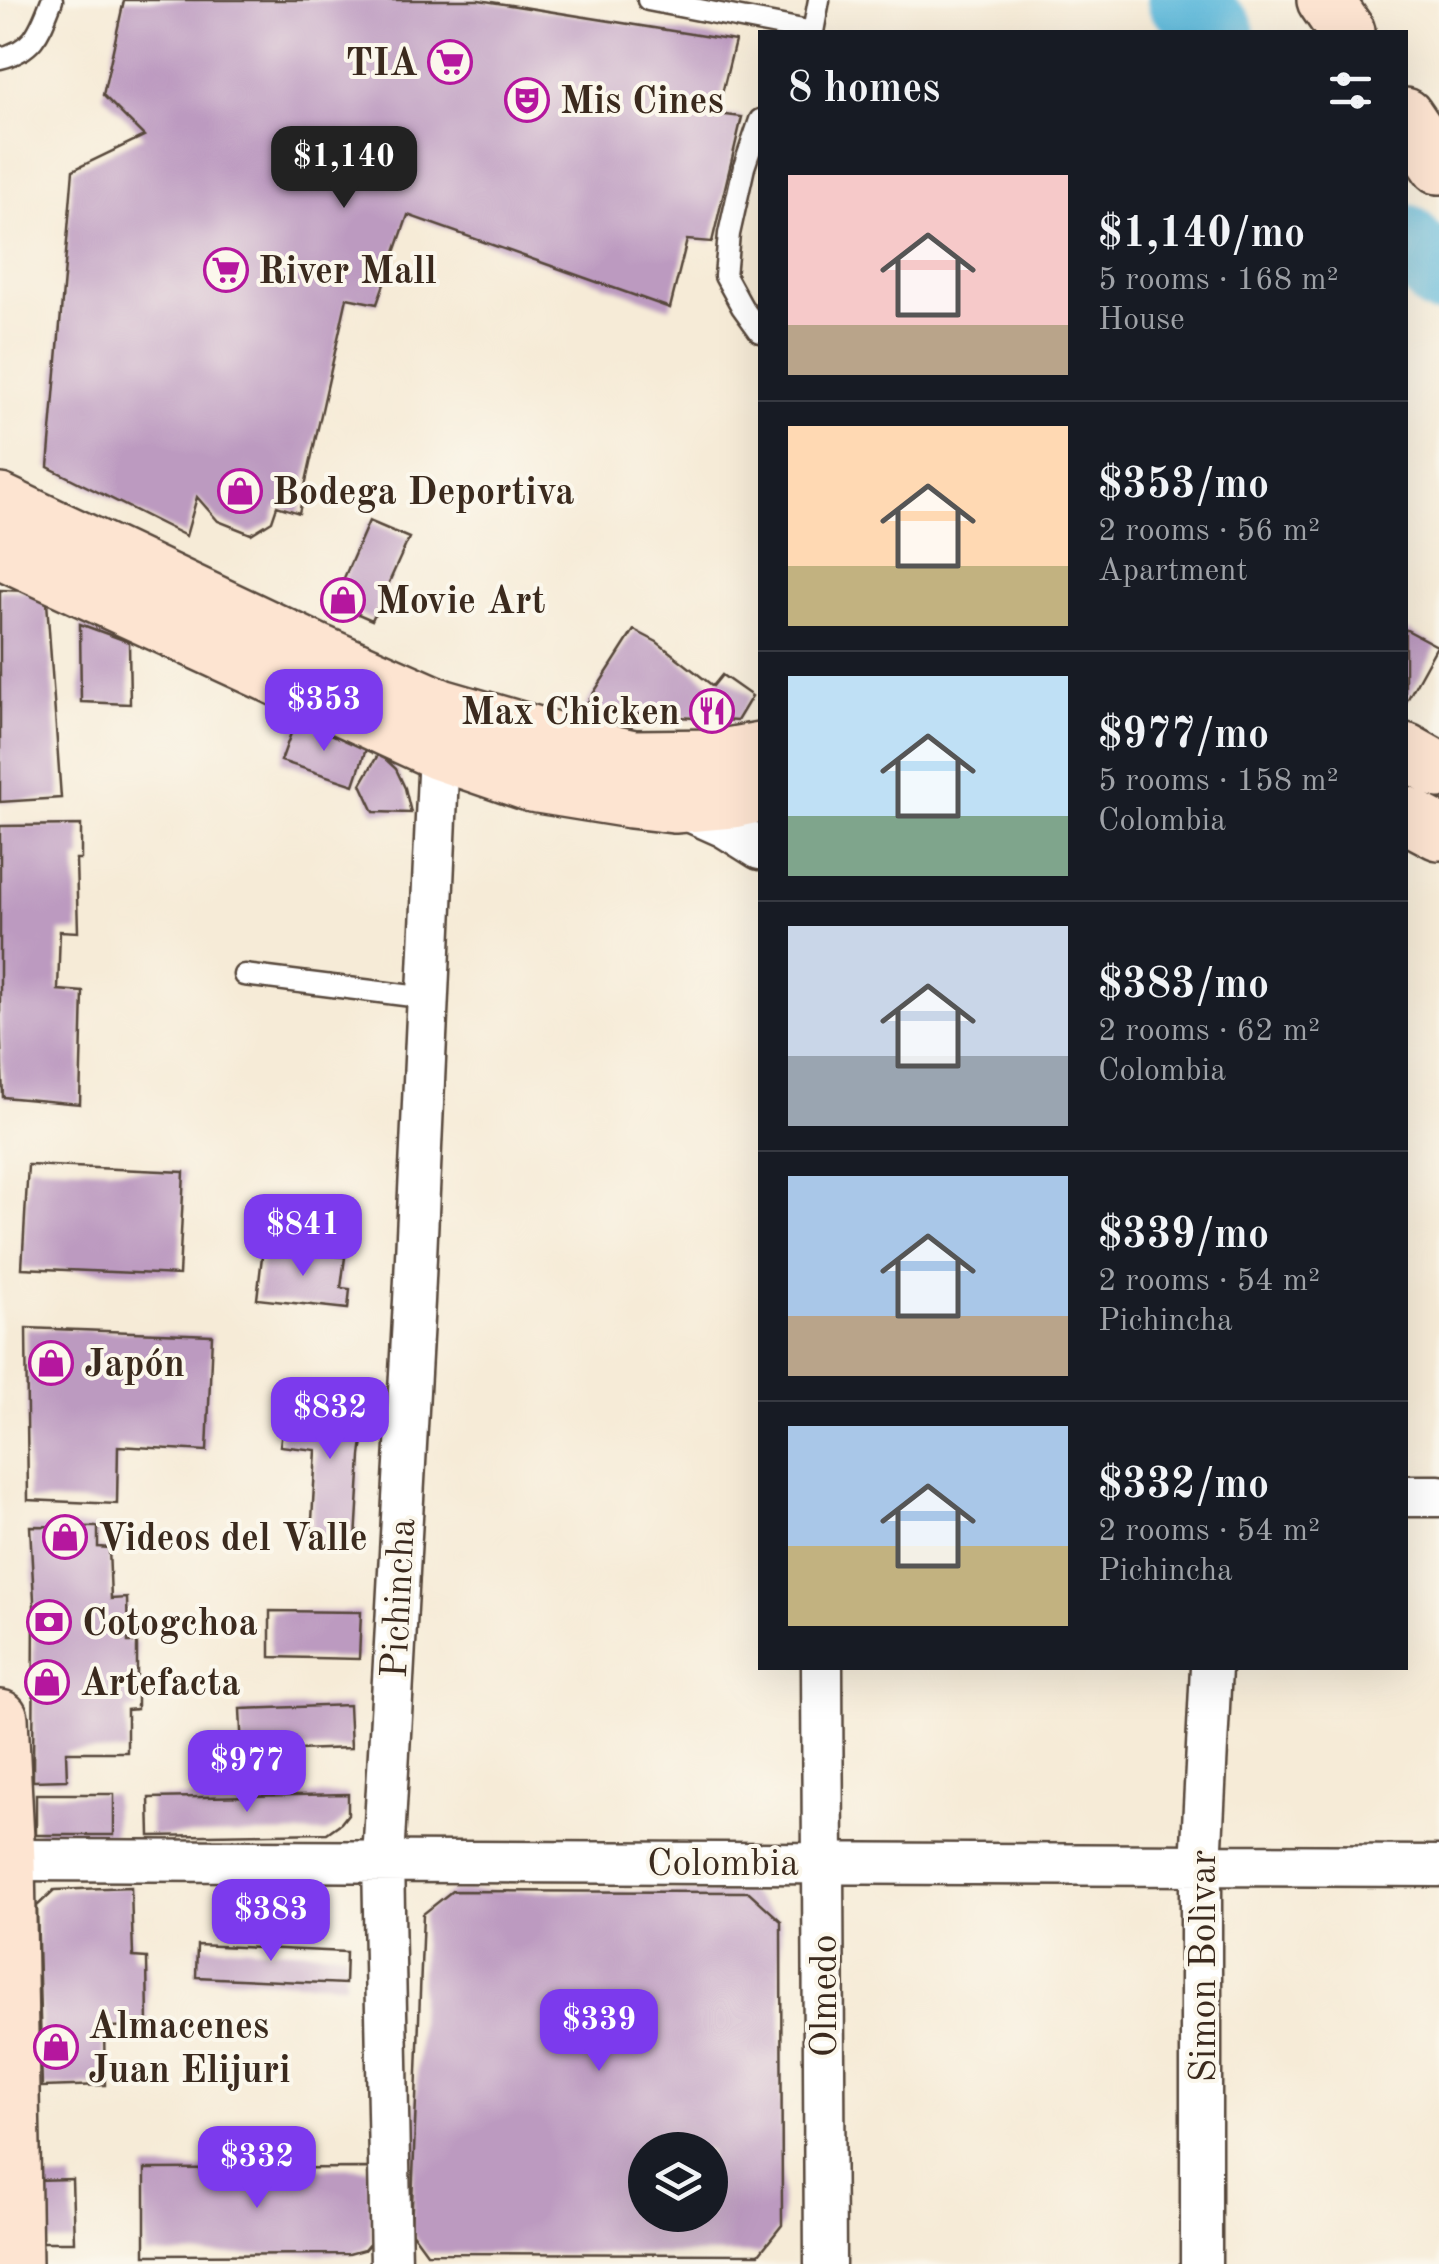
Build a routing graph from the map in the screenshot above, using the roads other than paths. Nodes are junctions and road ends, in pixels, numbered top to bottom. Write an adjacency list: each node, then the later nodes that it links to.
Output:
1 (52, 0): 8 (lane)
2 (648, 0): 5 (lane)
3 (818, 0): 6 (lane)
4 (1324, 0): 7 (main road)
5 (803, 30)
6 (813, 30)
7 (1346, 30)
8 (0, 58)
9 (1408, 120): 11 (main road)
10 (758, 126): 12 (lane)
11 (1439, 166)
12 (758, 329)
13 (0, 502): 15 (main road)
14 (0, 550): 16 (main road)
15 (758, 750)
16 (439, 752): 20 (main road); 25 (street, Pichincha)
17 (1408, 754): 18 (main road)
18 (1439, 770)
19 (758, 794): 20 (main road)
20 (674, 804): 23 (street)
21 (1408, 816): 22 (main road)
22 (1439, 832)
23 (758, 848)
24 (244, 974): 25 (lane)
25 (428, 998): 32 (street, Pichincha)
26 (1408, 1496): 27 (street)
27 (1439, 1496)
28 (822, 1670): 33 (street, Olmedo)
29 (1211, 1670): 34 (street, Simon Bolìvar)
30 (0, 1718): 31 (main road)
31 (7, 1860): 32 (street, Colombia); 36 (main road)
32 (382, 1860): 33 (street, Colombia); 37 (street, Pichincha)
33 (823, 1863): 34 (street, Colombia); 38 (street, Olmedo)
34 (1202, 1865): 35 (street, Colombia); 39 (street, Simon Bolìvar)
35 (1439, 1866)
36 (14, 2264)
37 (391, 2264)
38 (825, 2264)
39 (1201, 2264)

